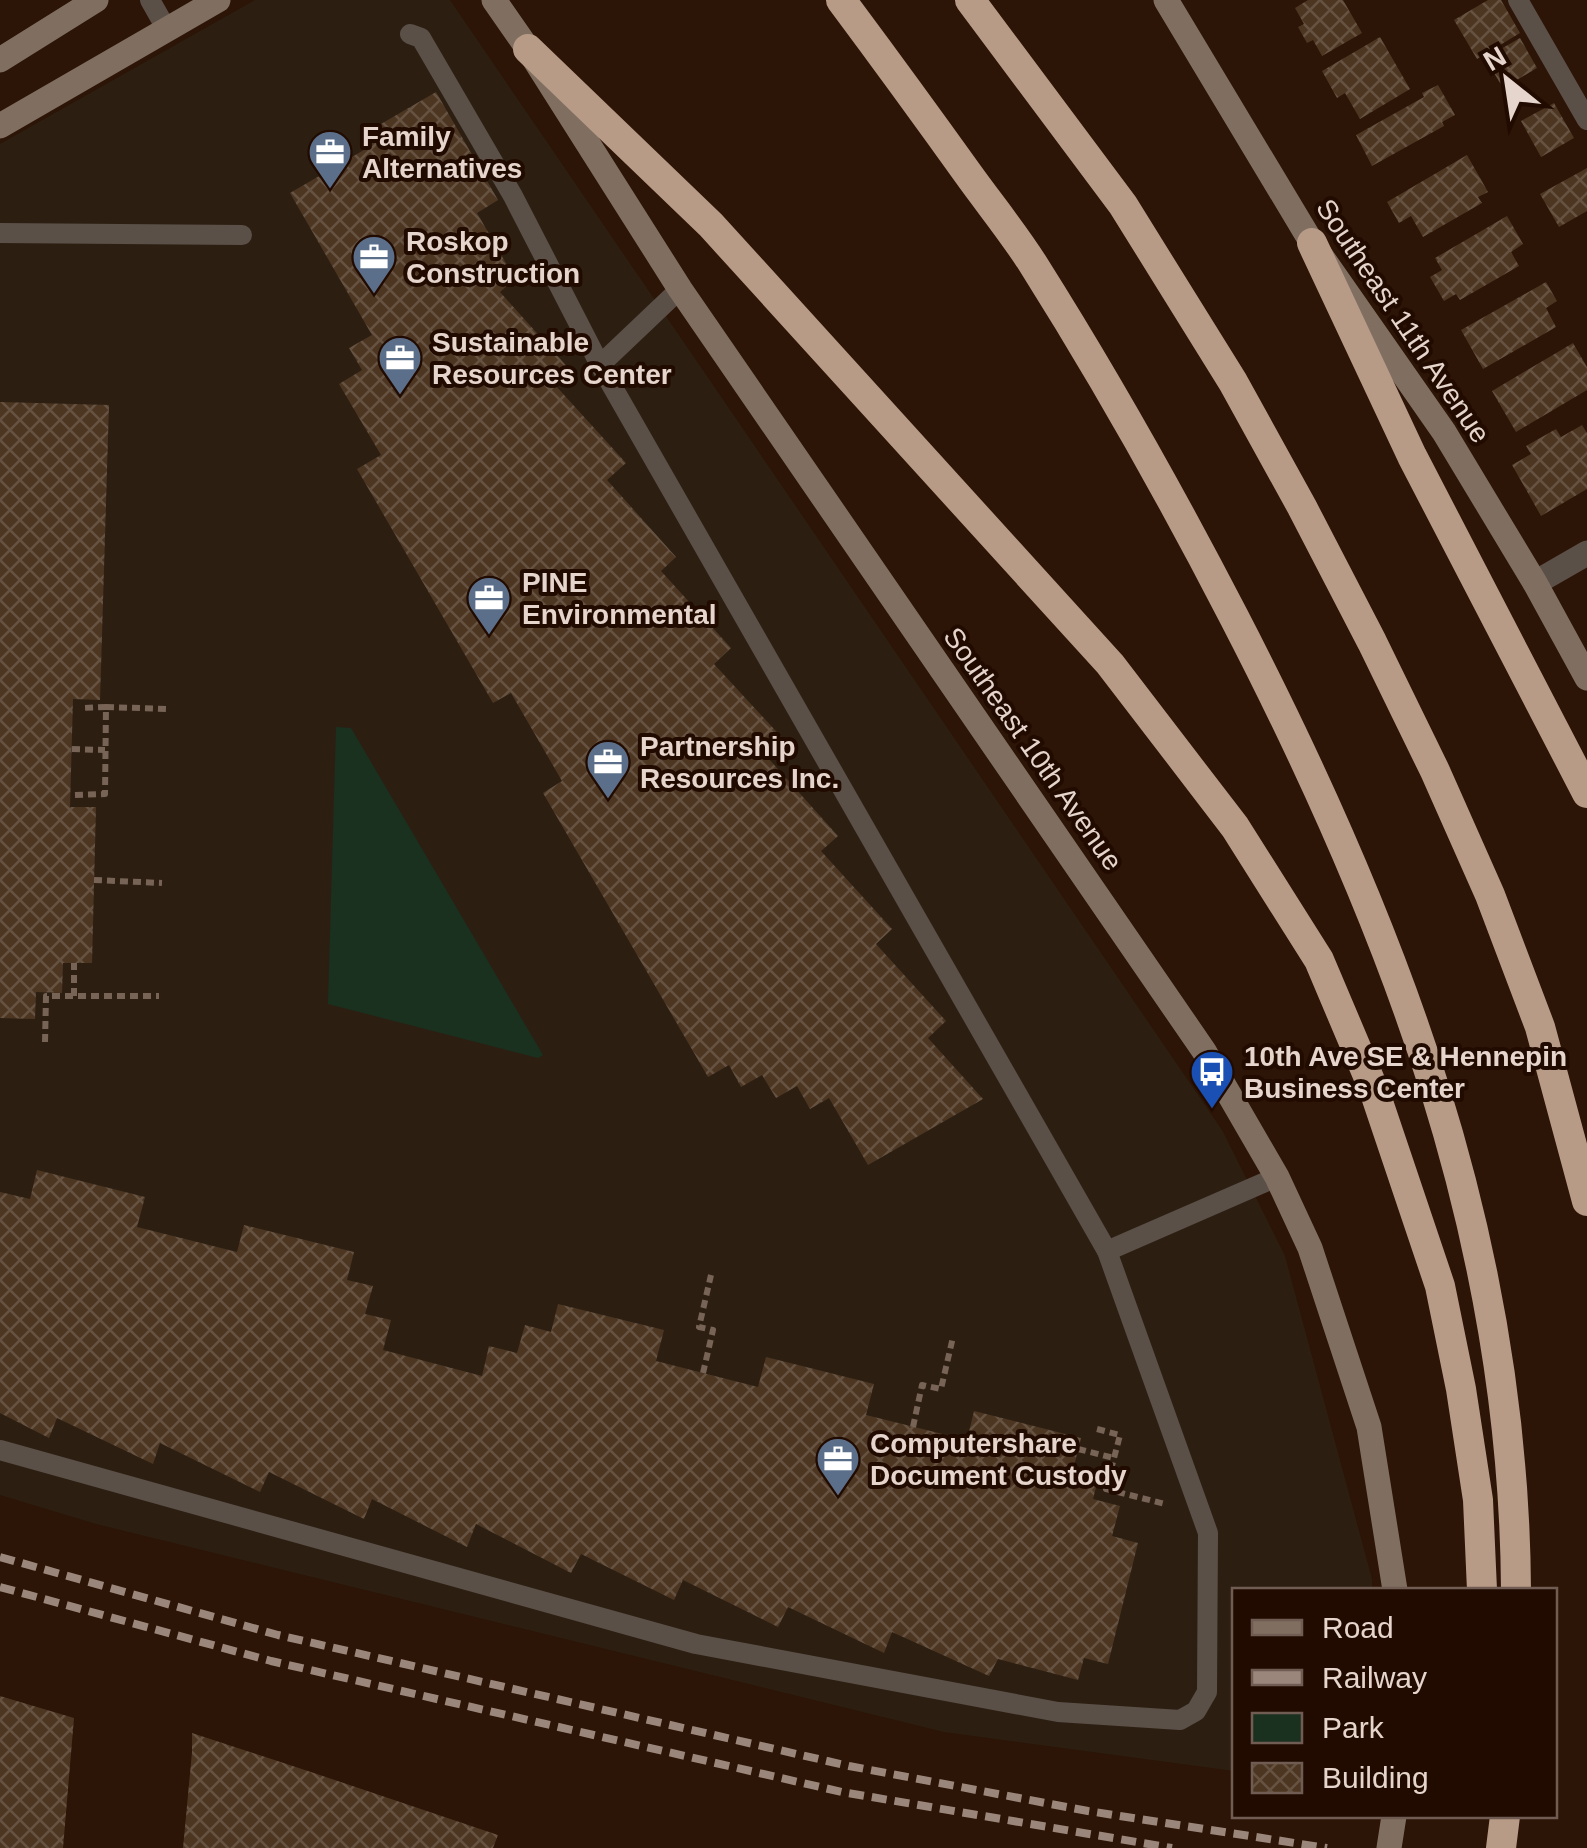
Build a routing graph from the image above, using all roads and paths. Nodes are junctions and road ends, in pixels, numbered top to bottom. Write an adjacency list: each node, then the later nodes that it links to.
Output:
1 (96, 0): 12 (street)
2 (150, 0): 9 (lane)
3 (218, 0): 9 (street)
4 (494, 0): 11 (street, Southeast 10th Avenue)
5 (841, 0): 50 (highway)
6 (970, 0): 37 (highway)
7 (1166, 0): 17 (street, Southeast 11th Avenue)
8 (1518, 0): 13 (lane)
9 (167, 30): 14 (street)
10 (410, 34): 19 (lane)
11 (528, 49): 18 (street, Southeast 10th Avenue); 49 (highway)
12 (0, 60)
13 (1587, 120)
14 (0, 126)
15 (0, 233): 16 (lane)
16 (242, 235)
17 (1312, 242): 21 (street, Southeast 11th Avenue); 28 (highway)
18 (680, 289): 19 (lane); 36 (street, Southeast 10th Avenue)
19 (600, 365): 38 (lane)
20 (1587, 553): 21 (street)
21 (1535, 582): 22 (street, Southeast 11th Avenue)
22 (1587, 678)
23 (82, 708): 24 (path)
24 (106, 708): 25 (path); 27 (path)
25 (167, 709)
26 (72, 749): 27 (path)
27 (106, 750): 29 (path)
28 (1587, 792)
29 (75, 795)
30 (94, 880): 31 (path)
31 (162, 882)
32 (74, 963): 33 (path)
33 (74, 996): 34 (path); 35 (path)
34 (159, 996)
35 (44, 1042)
36 (1277, 1177): 38 (lane); 48 (street, Southeast 10th Avenue)
37 (1587, 1201)
38 (1107, 1251): 47 (lane)
39 (711, 1276): 41 (path)
40 (954, 1337): 42 (path)
41 (703, 1373)
42 (913, 1427)
43 (1097, 1429): 46 (path)
44 (1078, 1449): 46 (path)
45 (0, 1450): 47 (lane)
46 (1114, 1458): 47 (path)
47 (1195, 1497)
48 (1395, 1588)
49 (1482, 1588)
50 (1516, 1588)
51 (1394, 1818): 54 (street)
52 (1486, 1818): 55 (highway)
53 (1504, 1818): 56 (highway)
54 (1390, 1848)
55 (1486, 1848)
56 (1501, 1848)

